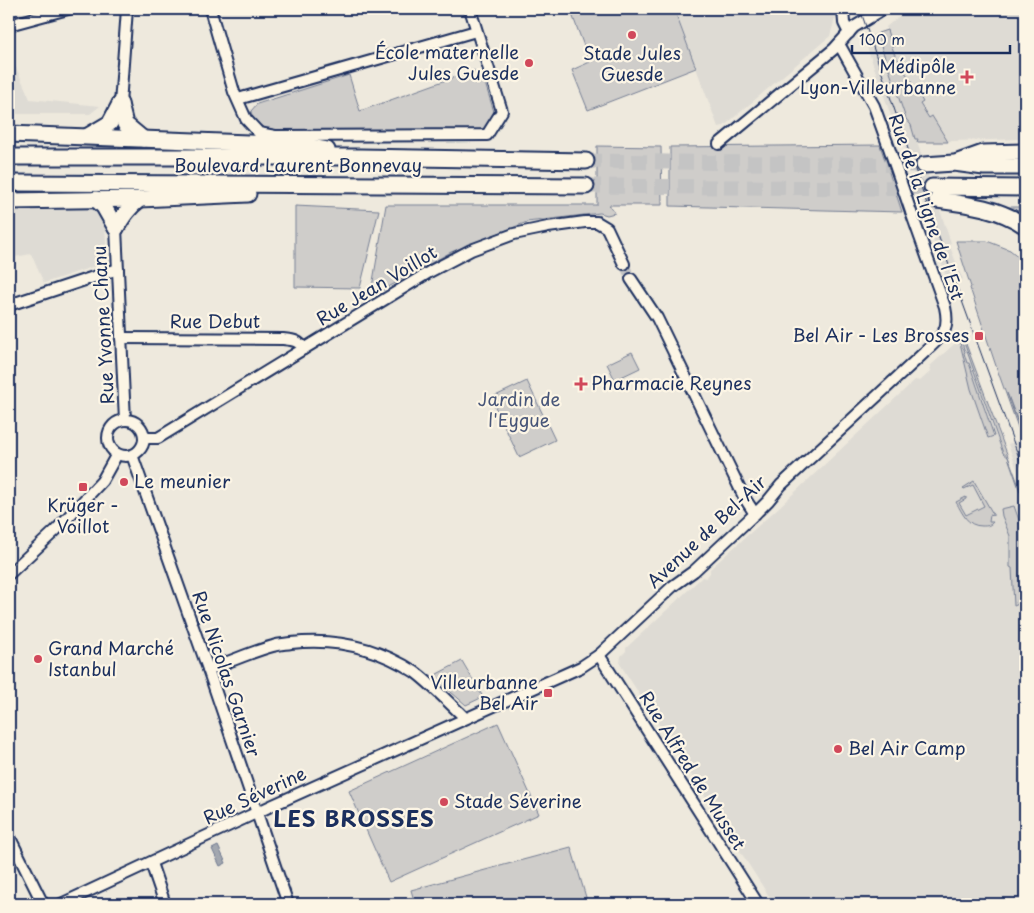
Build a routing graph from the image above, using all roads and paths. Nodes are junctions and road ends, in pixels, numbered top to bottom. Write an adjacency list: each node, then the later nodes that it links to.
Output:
1 (68, 9): 7 (street)
2 (127, 9): 12 (street)
3 (210, 9): 11 (street)
4 (470, 9): 8 (street)
5 (844, 9): 9 (street)
6 (882, 9): 9 (street)
7 (9, 25)
8 (476, 31): 11 (street); 11 (street)
9 (849, 33): 10 (street)
10 (840, 44): 16 (street); 37 (street, Rue de la Ligne de l'Est, bridge)
11 (238, 99)
12 (120, 104): 14 (highway); 15 (highway)
13 (9, 134): 14 (highway)
14 (88, 136): 15 (highway)
15 (143, 139): 19 (highway)
16 (719, 144)
17 (1025, 152): 21 (highway)
18 (9, 157): 19 (highway, Boulevard Laurent Bonnevay)
19 (360, 157): 20 (highway, Boulevard Laurent Bonnevay)
20 (586, 161)
21 (954, 163): 22 (highway); 23 (highway)
22 (924, 165)
23 (1025, 167)
24 (9, 183): 25 (highway, Boulevard Laurent Bonnevay)
25 (311, 184): 26 (highway, Boulevard Laurent Bonnevay); 29 (highway)
26 (586, 186)
27 (1025, 188): 31 (highway)
28 (96, 199): 29 (highway); 30 (highway); 32 (highway)
29 (140, 199): 32 (highway)
30 (9, 201)
31 (1025, 226)
32 (116, 228): 34 (street, Rue Yvonne Chanu)
33 (624, 264): 39 (street, Rue Jean Voillot)
34 (118, 269): 36 (street); 38 (street, Rue Yvonne Chanu)
35 (631, 279): 44 (street)
36 (9, 305)
37 (946, 330): 44 (street, Avenue de Bel-Air)
38 (121, 338): 39 (street, Rue Debut); 40 (street, Rue Yvonne Chanu)
39 (304, 349): 41 (street, Rue Jean Voillot)
40 (125, 420): 41 (street); 42 (street)
41 (144, 438): 43 (street)
42 (117, 454): 43 (street); 45 (street)
43 (132, 455): 47 (street, Rue Nicolas Garnier)
44 (755, 514): 46 (street, Avenue de Bel-Air)
45 (9, 574)
46 (599, 655): 48 (street, Avenue de Bel-Air); 56 (street, Rue Alfred de Musset)
47 (208, 669): 48 (street); 49 (street, Rue Nicolas Garnier)
48 (464, 718): 49 (street, Rue Séverine)
49 (256, 812): 51 (street, Rue Séverine); 55 (street, Rue Nicolas Garnier)
50 (9, 836): 52 (street)
51 (151, 862): 53 (street, Rue Séverine); 54 (street)
52 (43, 904)
53 (61, 904)
54 (165, 904)
55 (288, 904)
56 (758, 904)

